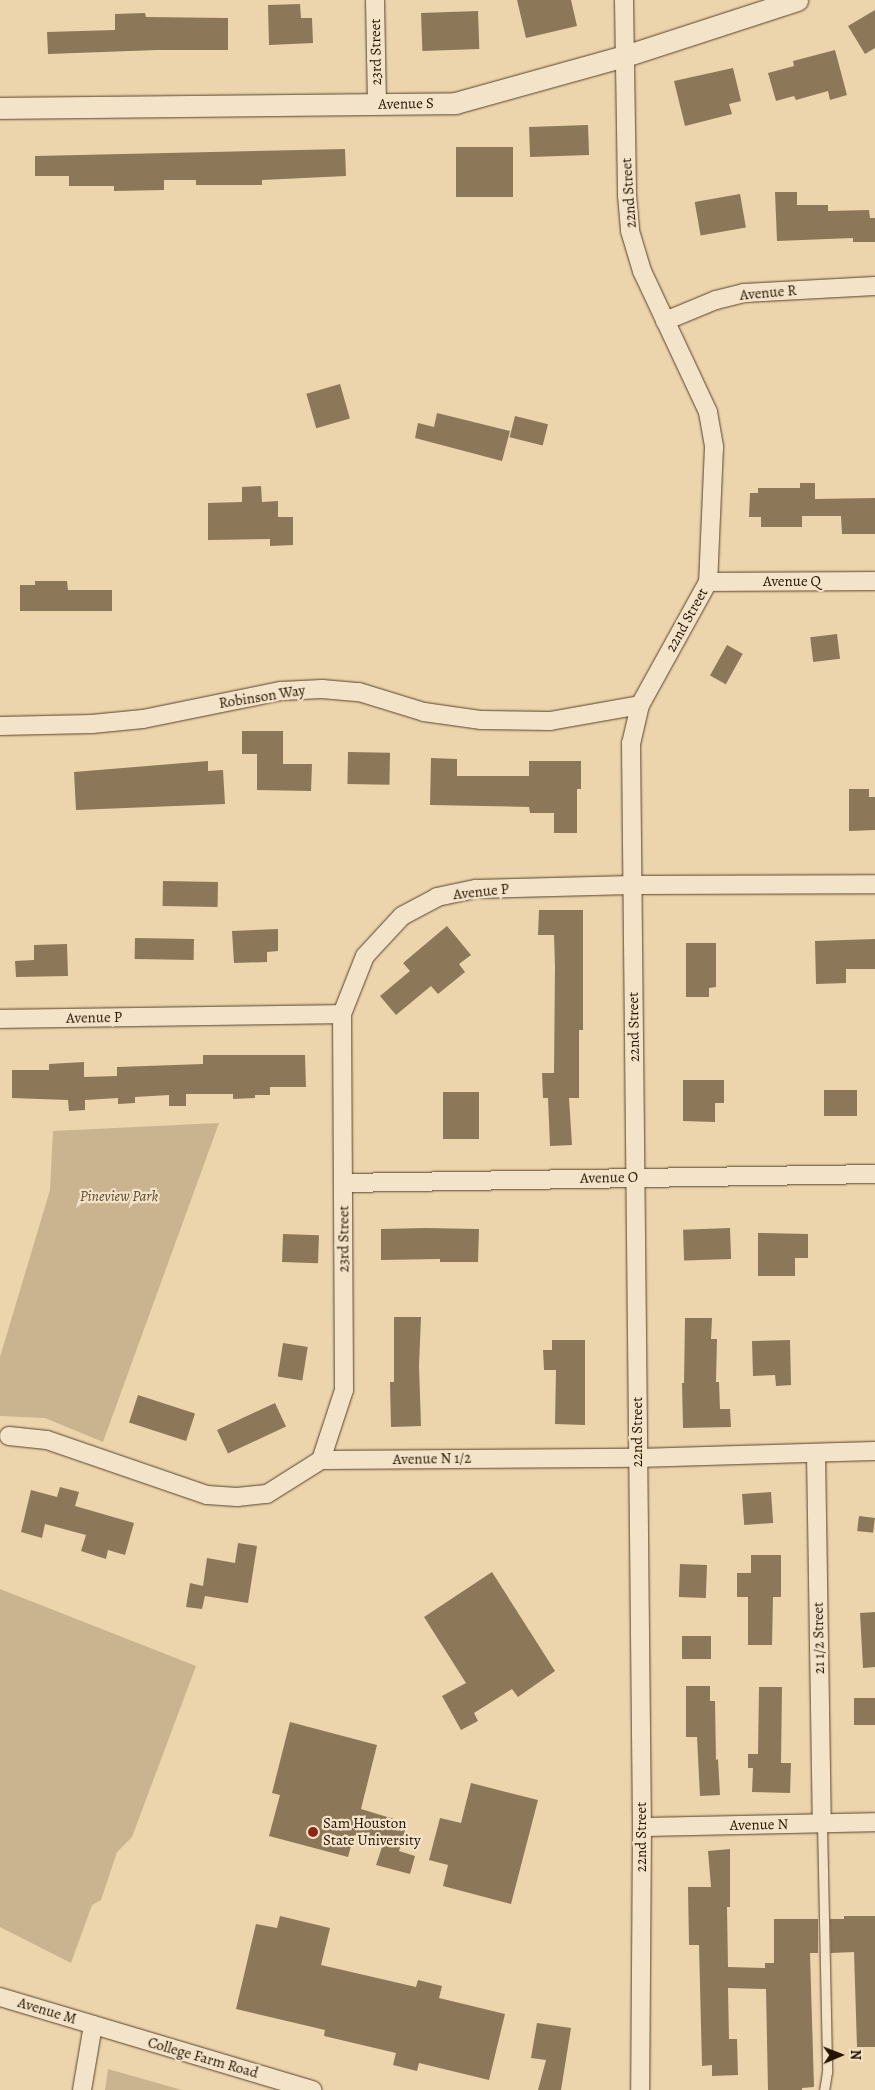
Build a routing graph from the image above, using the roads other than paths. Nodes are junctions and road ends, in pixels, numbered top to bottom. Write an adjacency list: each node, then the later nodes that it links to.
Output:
1 (375, 0): 5 (street, 23rd Street)
2 (624, 0): 4 (street, 22nd Street)
3 (797, 0): 4 (street, Avenue S)
4 (624, 56): 5 (street, Avenue S); 8 (street, 22nd Street)
5 (377, 104): 6 (street, Avenue S)
6 (0, 108)
7 (875, 286): 8 (street, Avenue R)
8 (666, 321): 10 (street, 22nd Street)
9 (875, 581): 10 (street, Avenue Q)
10 (708, 582): 11 (street, 22nd Street)
11 (640, 706): 12 (street, Robinson Way); 14 (street, 22nd Street)
12 (0, 726)
13 (875, 884): 14 (street, Avenue P)
14 (632, 885): 15 (street, Avenue P); 18 (street, 22nd Street)
15 (342, 1014): 16 (street, Avenue P); 19 (street, 23rd Street)
16 (0, 1019)
17 (875, 1174): 18 (street, Avenue O)
18 (636, 1177): 19 (street, Avenue O); 23 (street, 22nd Street)
19 (344, 1183): 24 (street, 23rd Street)
20 (8, 1436): 24 (street)
21 (875, 1451): 22 (street, Avenue N 1/2)
22 (816, 1453): 23 (street, Avenue N 1/2); 26 (street, 21 1/2 Street)
23 (638, 1458): 24 (street, Avenue N 1/2); 27 (street, 22nd Street)
24 (321, 1460)
25 (875, 1822): 26 (street, Avenue N)
26 (822, 1823): 27 (street, Avenue N); 33 (lane)
27 (642, 1828): 32 (street, 22nd Street)
28 (0, 1997): 29 (street, Avenue M)
29 (93, 2025): 30 (street); 31 (street, College Farm Road)
30 (82, 2090)
31 (312, 2090)
32 (640, 2090)
33 (824, 2090)

